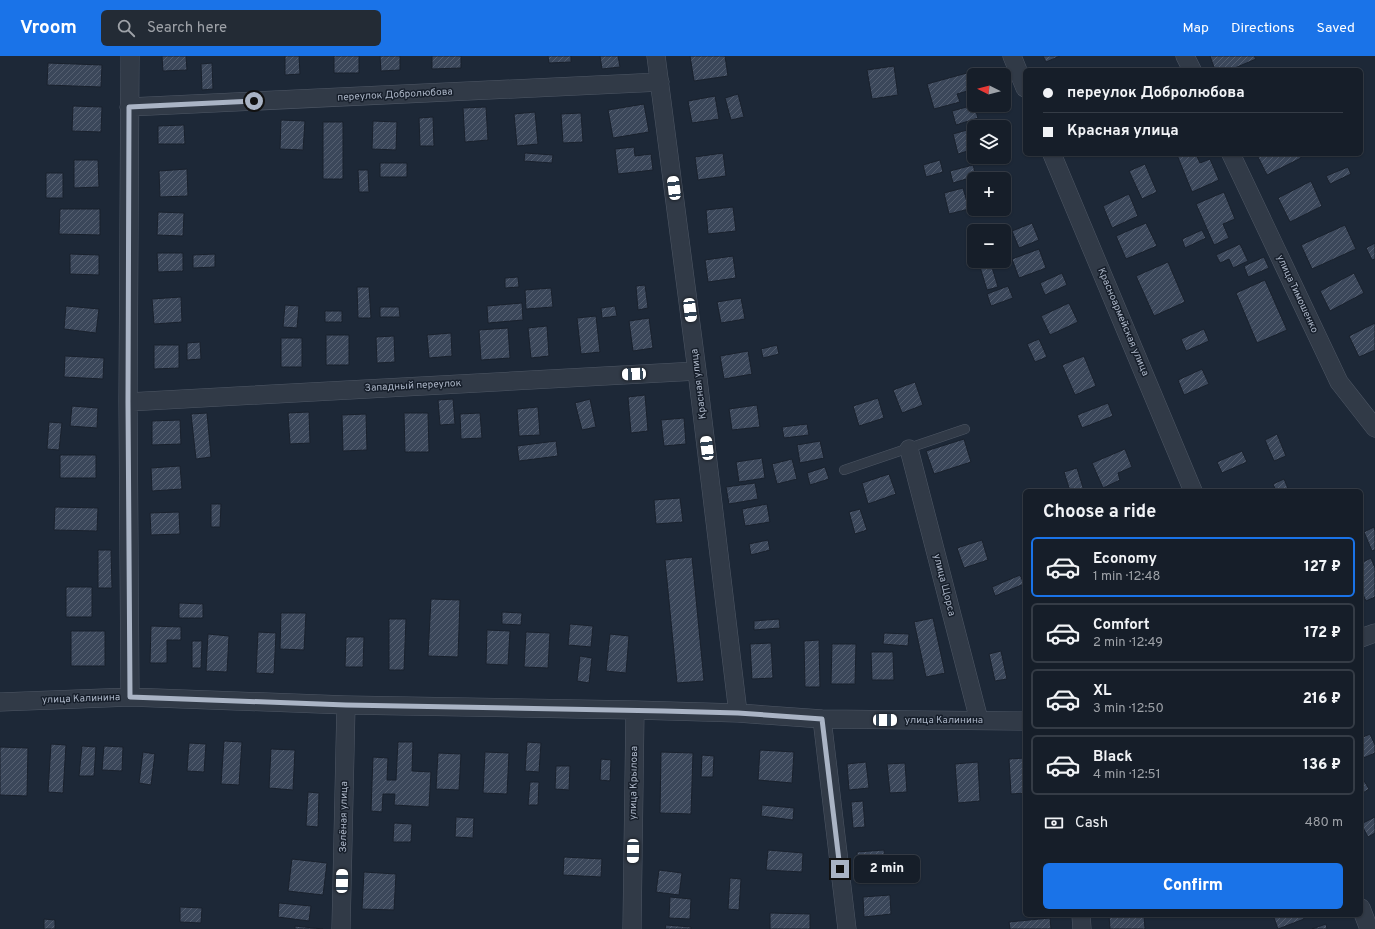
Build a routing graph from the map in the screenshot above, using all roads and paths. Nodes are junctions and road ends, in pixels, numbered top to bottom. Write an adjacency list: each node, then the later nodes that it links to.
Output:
1 (130, 56): 8 (street)
2 (656, 56): 6 (street, Красная улица)
3 (1012, 56): 7 (street)
4 (1185, 56): 5 (street)
5 (1191, 68)
6 (660, 82): 8 (street, переулок Добролюбова); 11 (street, Красная улица)
7 (1023, 83)
8 (129, 107): 12 (street)
9 (1053, 156): 17 (street, Красноармейская улица)
10 (1232, 156): 13 (street, улица Тимошенко)
11 (697, 370): 12 (street, Западный переулок); 24 (street, Красная улица)
12 (128, 402): 20 (street)
13 (1375, 428)
14 (965, 429): 15 (lane)
15 (909, 449): 16 (lane); 26 (street, улица Щорса)
16 (844, 470)
17 (1192, 489)
18 (1375, 633): 19 (street)
19 (1363, 637)
20 (130, 697): 21 (street, улица Калинина); 22 (street, улица Калинина)
21 (0, 702)
22 (346, 705): 23 (street, улица Калинина); 30 (street, Зелёная улица)
23 (635, 710): 24 (street, улица Калинина); 31 (street, улица Крылова)
24 (738, 713): 25 (street, улица Калинина)
25 (822, 719): 26 (street, улица Калинина); 32 (street)
26 (979, 720): 27 (street, улица Калинина)
27 (1023, 721)
28 (1363, 913): 34 (street)
29 (1081, 917): 33 (street)
30 (341, 929)
31 (632, 929)
32 (847, 929)
33 (1082, 929)
34 (1369, 929)

